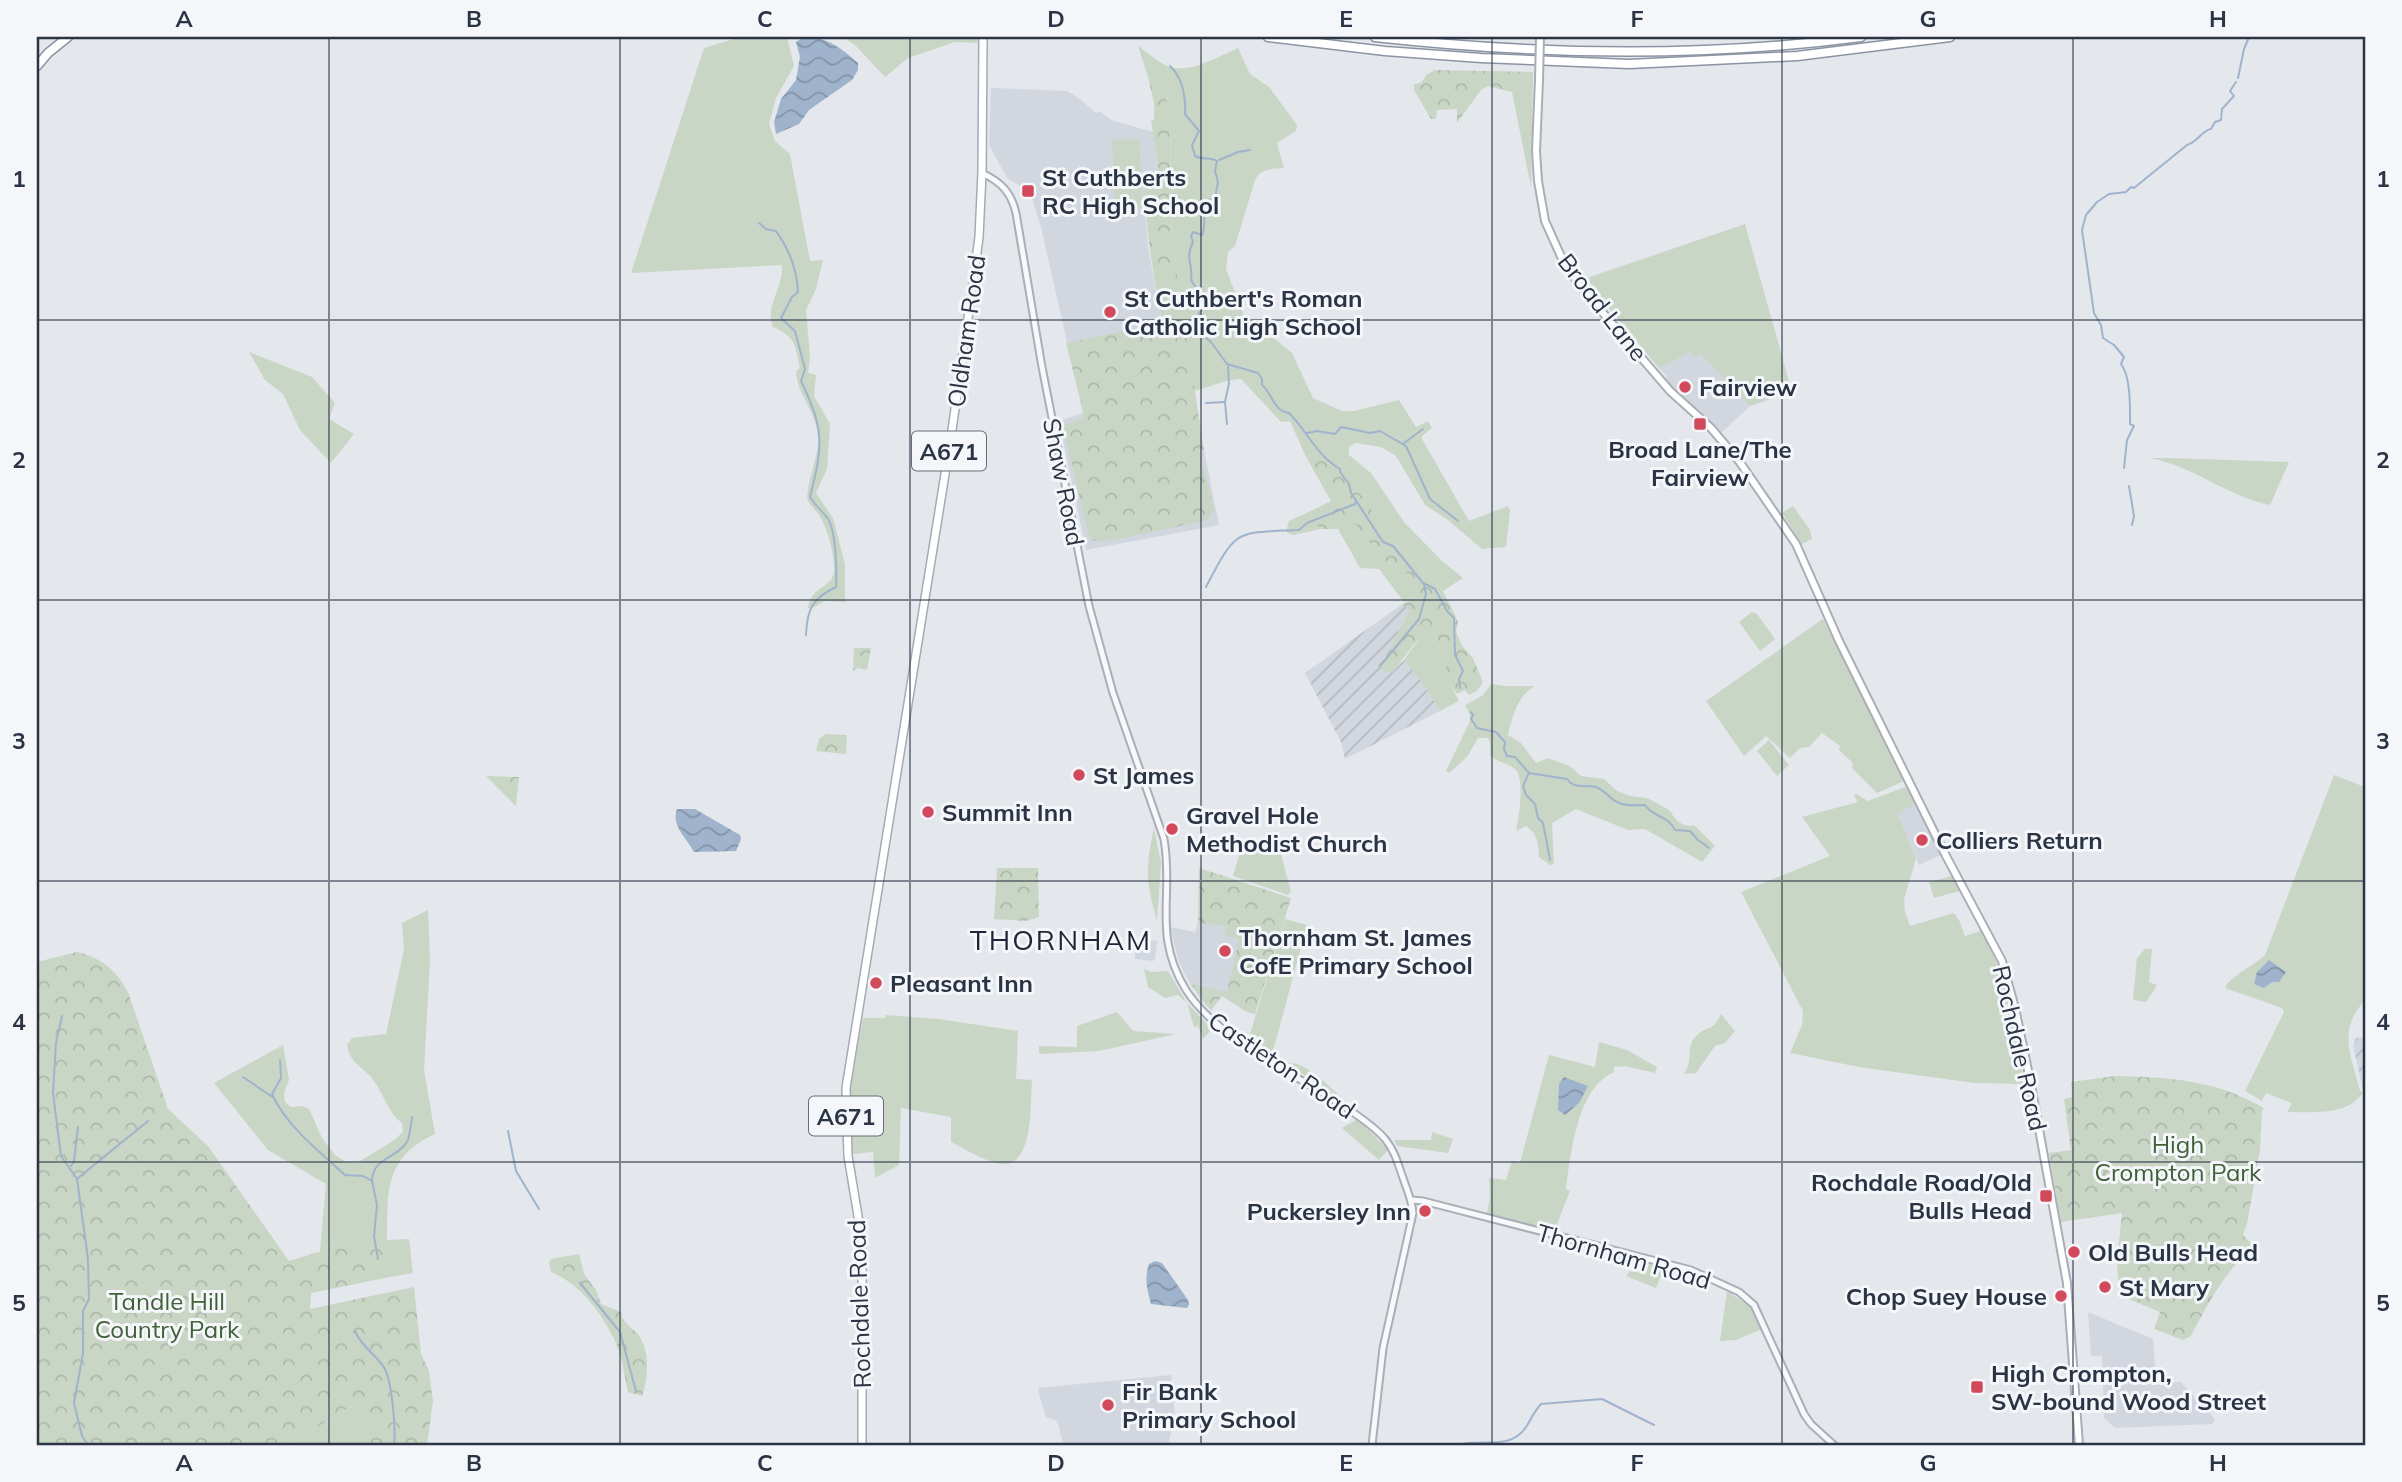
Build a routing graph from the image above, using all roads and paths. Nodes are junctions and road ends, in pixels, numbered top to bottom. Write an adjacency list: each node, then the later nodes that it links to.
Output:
1 (68, 37): 8 (highway)
2 (983, 37): 9 (main road, Oldham Road / A671)
3 (1268, 37): 7 (highway)
4 (1376, 37): 6 (highway)
5 (1540, 37): 10 (main road, Broad Lane, bridge)
6 (1861, 37)
7 (1950, 37)
8 (37, 66)
9 (982, 173): 11 (main road, Oldham Road / A671); 12 (street, Shaw Road)
10 (1740, 461): 17 (main road, Rochdale Road)
11 (894, 789): 14 (main road, Rochdale Road / A671)
12 (1150, 798): 13 (street, Castleton Road)
13 (1412, 1200): 15 (street); 16 (street, Thornham Road)
14 (862, 1445)
15 (1372, 1445)
16 (1834, 1445)
17 (2079, 1445)

